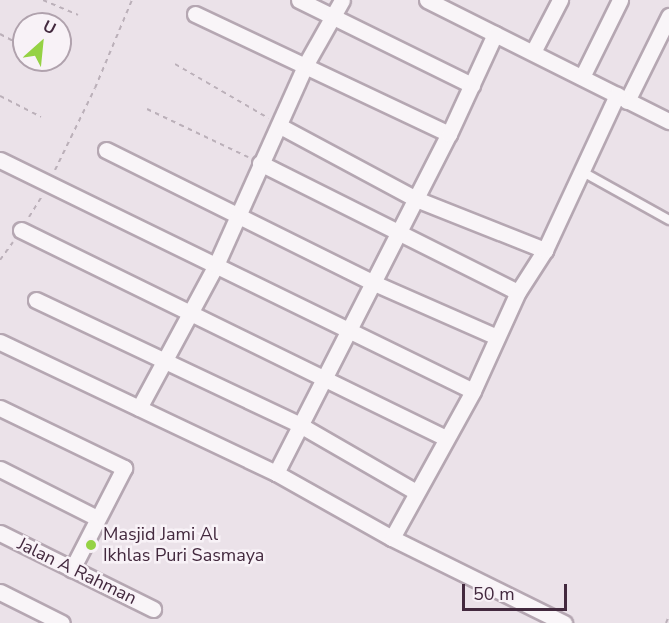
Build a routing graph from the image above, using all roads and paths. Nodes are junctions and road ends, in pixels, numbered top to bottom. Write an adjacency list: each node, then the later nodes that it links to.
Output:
1 (43, 0): 9 (path)
2 (132, 0): 29 (path)
3 (299, 0): 10 (street)
4 (342, 0): 10 (street)
5 (427, 0): 12 (street)
6 (560, 0): 13 (street)
7 (620, 0): 16 (street)
8 (195, 14): 15 (street)
9 (78, 15)
10 (334, 15): 15 (street); 17 (street)
11 (669, 16): 19 (street)
12 (495, 34): 13 (street); 17 (street)
13 (534, 52): 16 (street)
14 (175, 64): 23 (path)
15 (306, 64): 23 (street); 24 (street)
16 (582, 77): 19 (street)
17 (472, 85): 24 (street)
18 (0, 96): 21 (path)
19 (622, 98): 22 (street); 28 (street)
20 (147, 109): 27 (path)
21 (41, 117)
22 (669, 121)
23 (280, 126): 27 (street); 30 (street)
24 (449, 134): 30 (street)
25 (106, 150): 31 (street)
26 (0, 160): 29 (street)
27 (260, 163): 31 (street); 34 (street)
28 (582, 171): 32 (lane); 35 (street)
29 (48, 186): 33 (path); 37 (street)
30 (416, 199): 34 (street); 35 (street)
31 (239, 214): 37 (street); 38 (street)
32 (669, 220)
33 (21, 230): 36 (path); 41 (street)
34 (398, 232): 38 (street); 39 (street)
35 (545, 250): 39 (street)
36 (0, 260)
37 (216, 265): 41 (street); 42 (street)
38 (374, 283): 42 (street); 43 (street)
39 (518, 292): 43 (street)
40 (36, 300): 45 (street)
41 (189, 314): 45 (street); 46 (street)
42 (347, 330): 46 (street); 47 (street)
43 (497, 337): 47 (street)
44 (0, 342): 49 (street)
45 (165, 359): 49 (street); 50 (street)
46 (323, 378): 50 (street); 51 (street)
47 (473, 392): 51 (street)
48 (0, 408): 55 (street)
49 (139, 408): 53 (street)
50 (300, 425): 53 (street); 54 (street)
51 (446, 438): 54 (street)
52 (0, 469): 55 (street)
53 (276, 473): 57 (street)
54 (416, 492): 57 (street)
55 (98, 518): 58 (street)
56 (0, 533): 58 (street, Jalan A Rahman)
57 (392, 538): 63 (street)
58 (72, 569): 60 (street, Jalan A Rahman)
59 (0, 592): 62 (street)
60 (153, 609)
61 (669, 616): 64 (path)
62 (62, 623)
63 (564, 623)
64 (666, 623)

